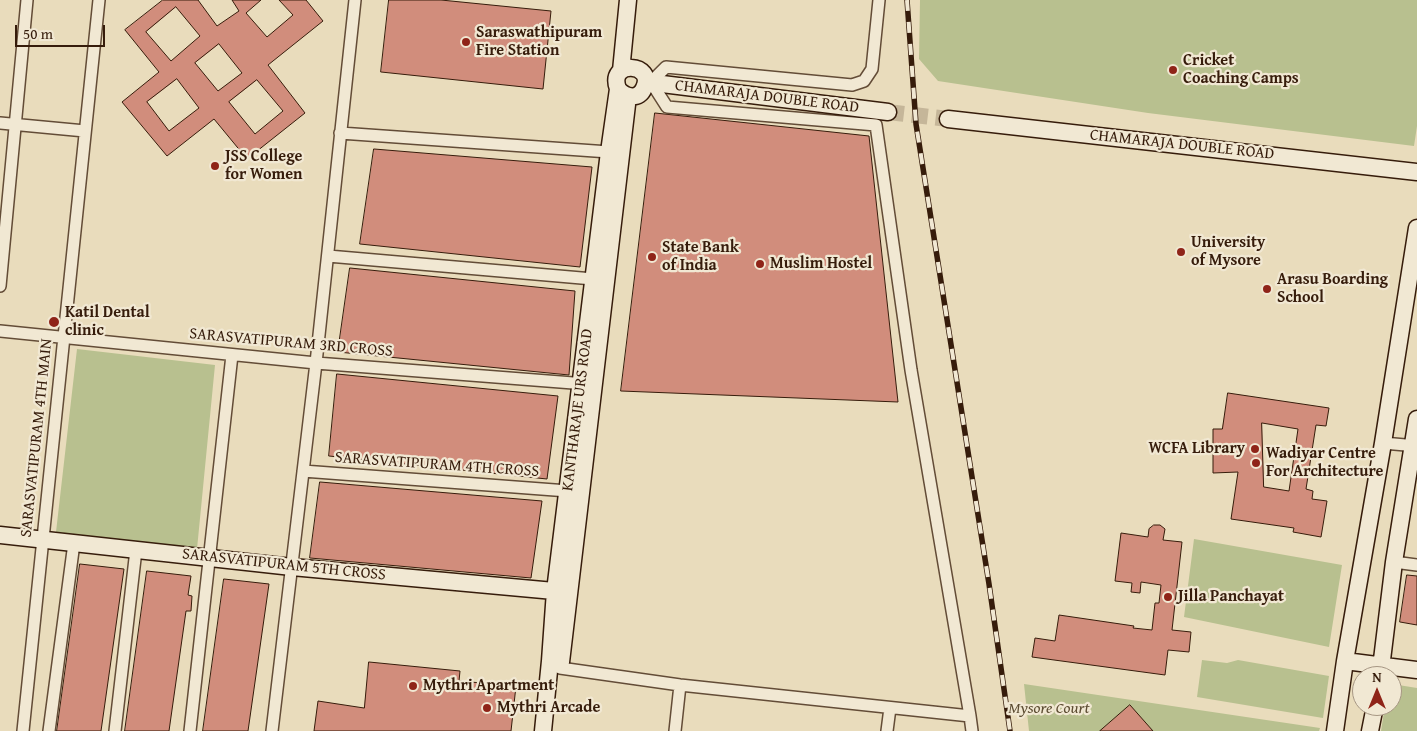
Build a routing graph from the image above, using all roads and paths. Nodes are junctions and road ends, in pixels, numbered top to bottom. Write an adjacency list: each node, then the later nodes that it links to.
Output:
1 (27, 0): 13 (street)
2 (99, 0): 14 (street, SARASVATIPURAM 4TH MAIN)
3 (355, 0): 15 (street)
4 (628, 0): 7 (street)
5 (639, 0): 7 (street)
6 (879, 0): 8 (street)
7 (627, 69): 8 (street); 9 (street)
8 (649, 82): 9 (street); 10 (street, CHAMARAJA DOUBLE ROAD); 49 (street)
9 (623, 93): 16 (street, KANTHARAJE URS ROAD); 26 (street, KANTHARAJE URS ROAD)
10 (888, 112)
11 (948, 119): 17 (street, CHAMARAJA DOUBLE ROAD)
12 (0, 123): 13 (street)
13 (16, 124): 14 (street); 21 (street)
14 (86, 131): 23 (street, SARASVATIPURAM 4TH MAIN)
15 (340, 133): 16 (street); 19 (street)
16 (609, 152): 20 (street, KANTHARAJE URS ROAD)
17 (1417, 172)
18 (1417, 228): 28 (street)
19 (328, 256): 20 (street); 25 (street)
20 (593, 278): 26 (street, KANTHARAJE URS ROAD)
21 (0, 286)
22 (0, 330): 23 (street, SARASVATIPURAM 3RD CROSS)
23 (64, 337): 24 (street, SARASVATIPURAM 3RD CROSS); 33 (street, SARASVATIPURAM 4TH MAIN)
24 (232, 354): 25 (street, SARASVATIPURAM 3RD CROSS); 36 (street)
25 (316, 364): 26 (street, SARASVATIPURAM 3RD CROSS); 30 (street)
26 (587, 384): 31 (street, KANTHARAJE URS ROAD); 40 (street, KANTHARAJE URS ROAD)
27 (1417, 419): 29 (street)
28 (1383, 443): 29 (street); 41 (street)
29 (1415, 446): 37 (street)
30 (303, 471): 31 (street, SARASVATIPURAM 4TH CROSS); 39 (street)
31 (568, 490): 40 (street, KANTHARAJE URS ROAD)
32 (0, 535): 33 (street, SARASVATIPURAM 5TH CROSS)
33 (43, 540): 34 (street, SARASVATIPURAM 5TH CROSS); 51 (street, SARASVATIPURAM 4TH MAIN)
34 (74, 543): 35 (street, SARASVATIPURAM 5TH CROSS); 52 (street)
35 (136, 550): 36 (street, SARASVATIPURAM 5TH CROSS); 53 (street)
36 (209, 558): 39 (street, SARASVATIPURAM 5TH CROSS); 54 (street)
37 (1394, 562): 38 (street); 43 (street)
38 (1417, 565)
39 (292, 567): 40 (street, SARASVATIPURAM 5TH CROSS); 55 (street)
40 (562, 592): 44 (street, KANTHARAJE URS ROAD); 56 (street, KANTHARAJE URS ROAD)
41 (1345, 660): 42 (street); 61 (street)
42 (1365, 666)
43 (1382, 666)
44 (560, 668): 47 (street); 57 (street, KANTHARAJE URS ROAD)
45 (1402, 670): 46 (street)
46 (1417, 670)
47 (680, 685): 48 (street); 58 (street)
48 (890, 708): 49 (street); 59 (street)
49 (970, 716): 60 (street)
50 (1373, 716): 62 (street)
51 (23, 731)
52 (49, 731)
53 (115, 731)
54 (190, 731)
55 (272, 731)
56 (543, 731)
57 (554, 731)
58 (675, 731)
59 (887, 731)
60 (972, 731)
61 (1335, 731)
62 (1370, 731)

